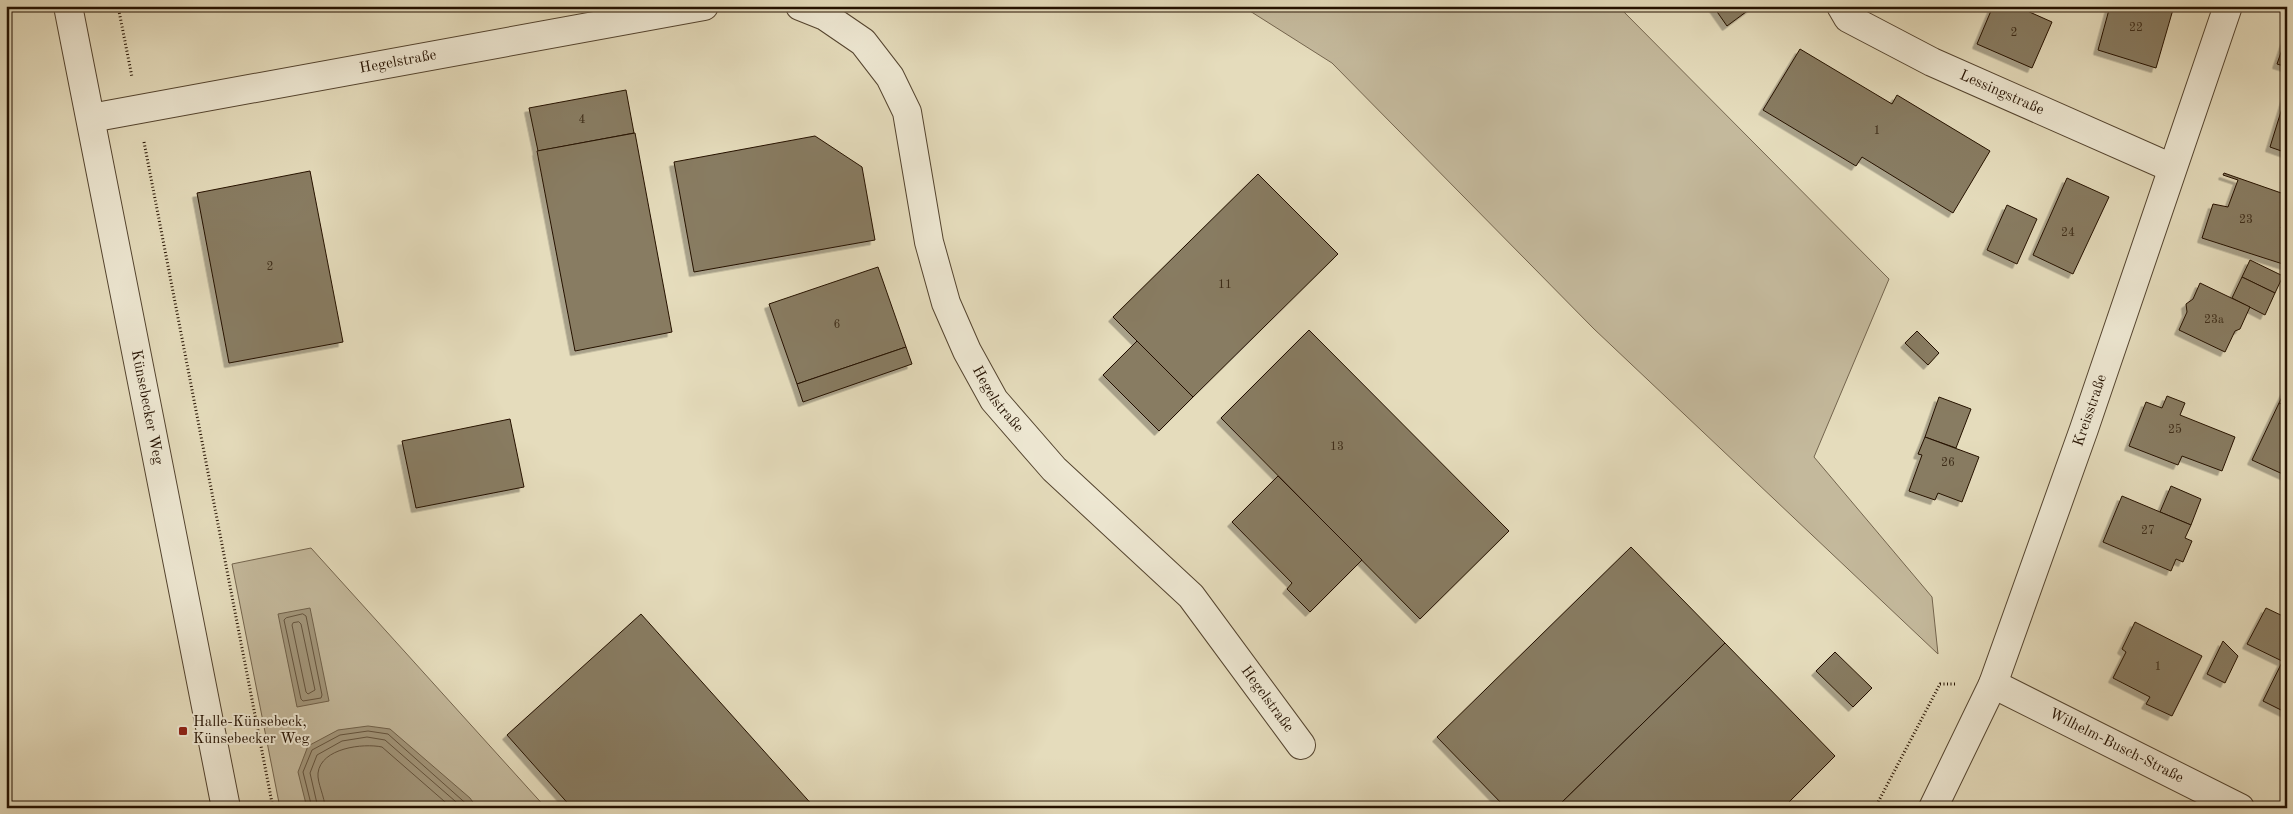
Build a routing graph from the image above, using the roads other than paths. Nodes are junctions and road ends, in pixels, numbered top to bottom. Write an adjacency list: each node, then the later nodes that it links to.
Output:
1 (68, 6): 6 (street, Künsebecker Weg)
2 (704, 6): 6 (street, Hegelstraße)
3 (800, 6): 9 (street, Hegelstraße)
4 (1841, 6): 7 (street, Lessingstraße)
5 (2228, 6): 7 (street, Kreisstraße)
6 (91, 118): 10 (street, Künsebecker Weg)
7 (2172, 168): 8 (street, Kreisstraße)
8 (1993, 684): 11 (street, Kreisstraße); 12 (street, Wilhelm-Busch-Straße)
9 (1301, 745)
10 (226, 808)
11 (1933, 808)
12 (2240, 808)

